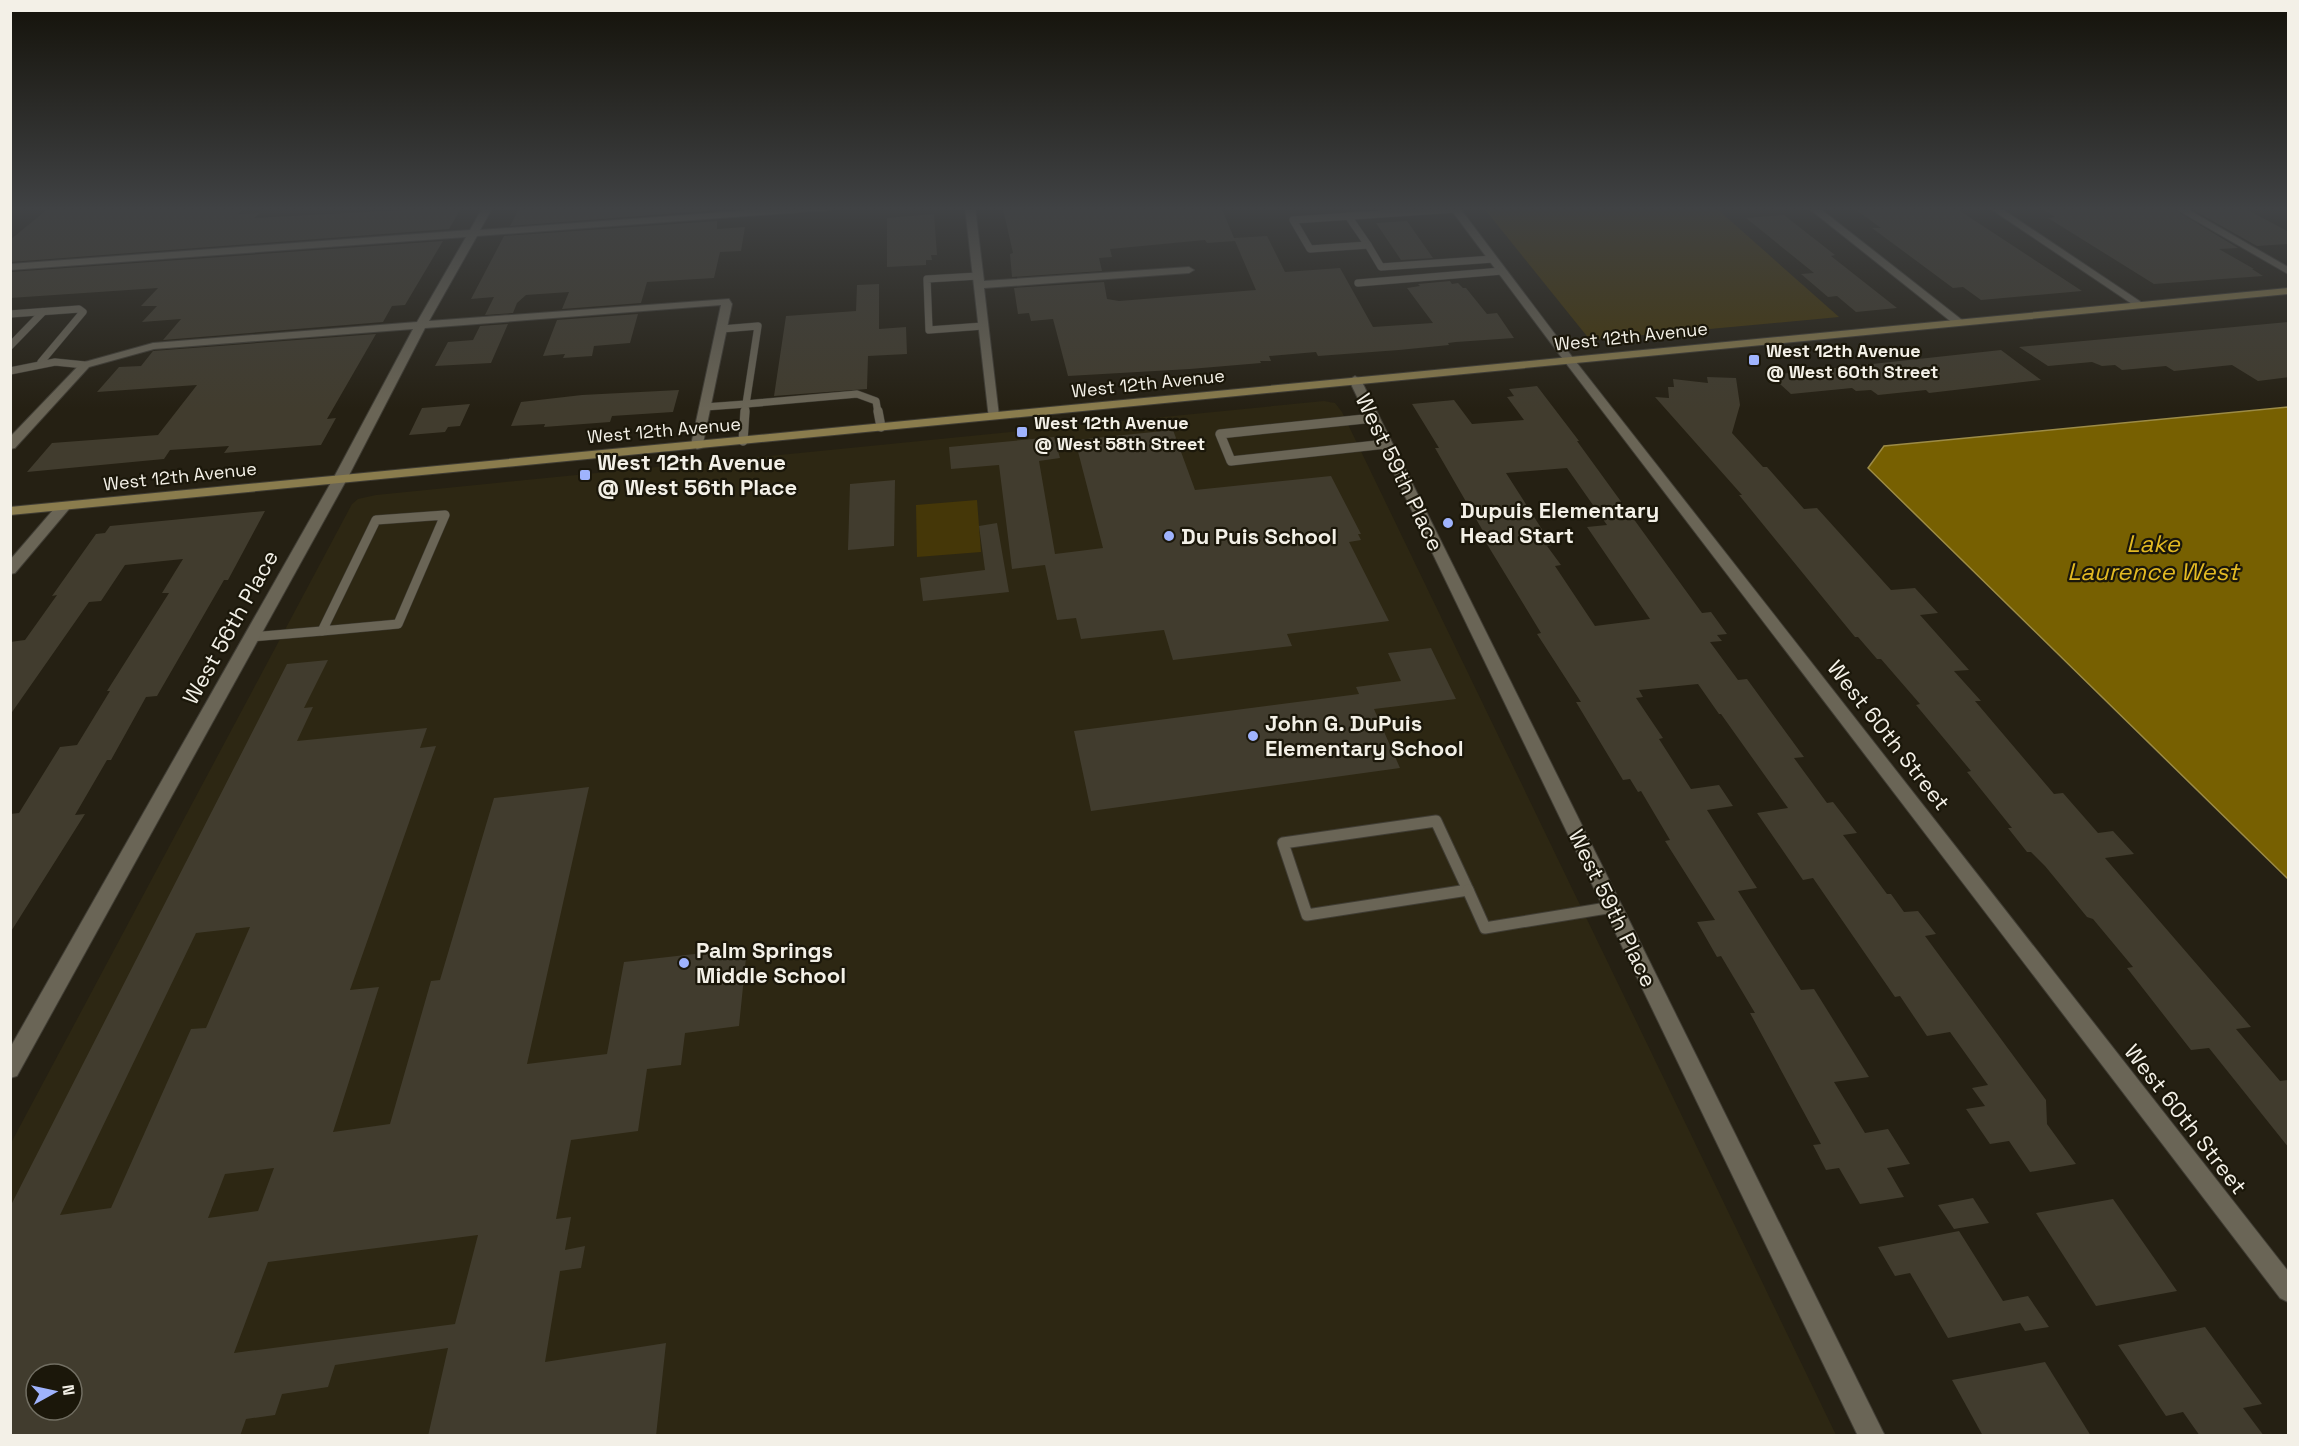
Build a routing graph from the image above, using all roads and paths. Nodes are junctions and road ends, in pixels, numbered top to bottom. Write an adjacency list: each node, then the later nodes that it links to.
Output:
1 (449, 274): 15 (street, West 56th Place)
2 (977, 274): 8 (street)
3 (1095, 274): 8 (street)
4 (1460, 274): 9 (lane)
5 (1505, 274): 19 (street, West 60th Street)
6 (1898, 274): 14 (street)
7 (2095, 274): 11 (street)
8 (978, 280): 16 (street); 16 (lane)
9 (1358, 283)
10 (2289, 291): 11 (main road, West 12th Avenue)
11 (2139, 304): 14 (main road, West 12th Avenue)
12 (43, 312): 13 (lane); 18 (lane); 20 (lane)
13 (10, 314)
14 (1958, 322): 19 (main road, West 12th Avenue)
15 (422, 323): 17 (street); 21 (street); 33 (street, West 56th Place)
16 (983, 326): 26 (street)
17 (722, 329): 24 (lane); 25 (street)
18 (10, 346)
19 (1569, 360): 23 (main road, West 12th Avenue); 42 (street, West 60th Street)
20 (41, 362): 21 (lane); 22 (lane)
21 (85, 365): 31 (street)
22 (10, 371)
23 (1355, 381): 26 (main road, West 12th Avenue); 27 (street, West 59th Place)
24 (746, 404): 25 (lane); 28 (lane); 29 (lane)
25 (705, 407): 32 (street)
26 (993, 416): 28 (main road, West 12th Avenue)
27 (1374, 418): 30 (street, West 59th Place); 30 (lane)
28 (881, 427): 29 (main road, West 12th Avenue)
29 (743, 441): 32 (main road, West 12th Avenue)
30 (1386, 444): 40 (street, West 59th Place)
31 (10, 445)
32 (697, 445): 33 (main road, West 12th Avenue)
33 (340, 479): 34 (main road, West 12th Avenue); 38 (street, West 56th Place)
34 (64, 506): 35 (main road, West 12th Avenue); 36 (street)
35 (10, 511)
36 (10, 570)
37 (322, 631): 37 (lane); 38 (lane)
38 (252, 638): 41 (street, West 56th Place)
39 (1468, 890): 39 (lane); 40 (lane)
40 (1613, 907): 43 (street, West 59th Place)
41 (10, 1069)
42 (2289, 1290)
43 (1872, 1436)

